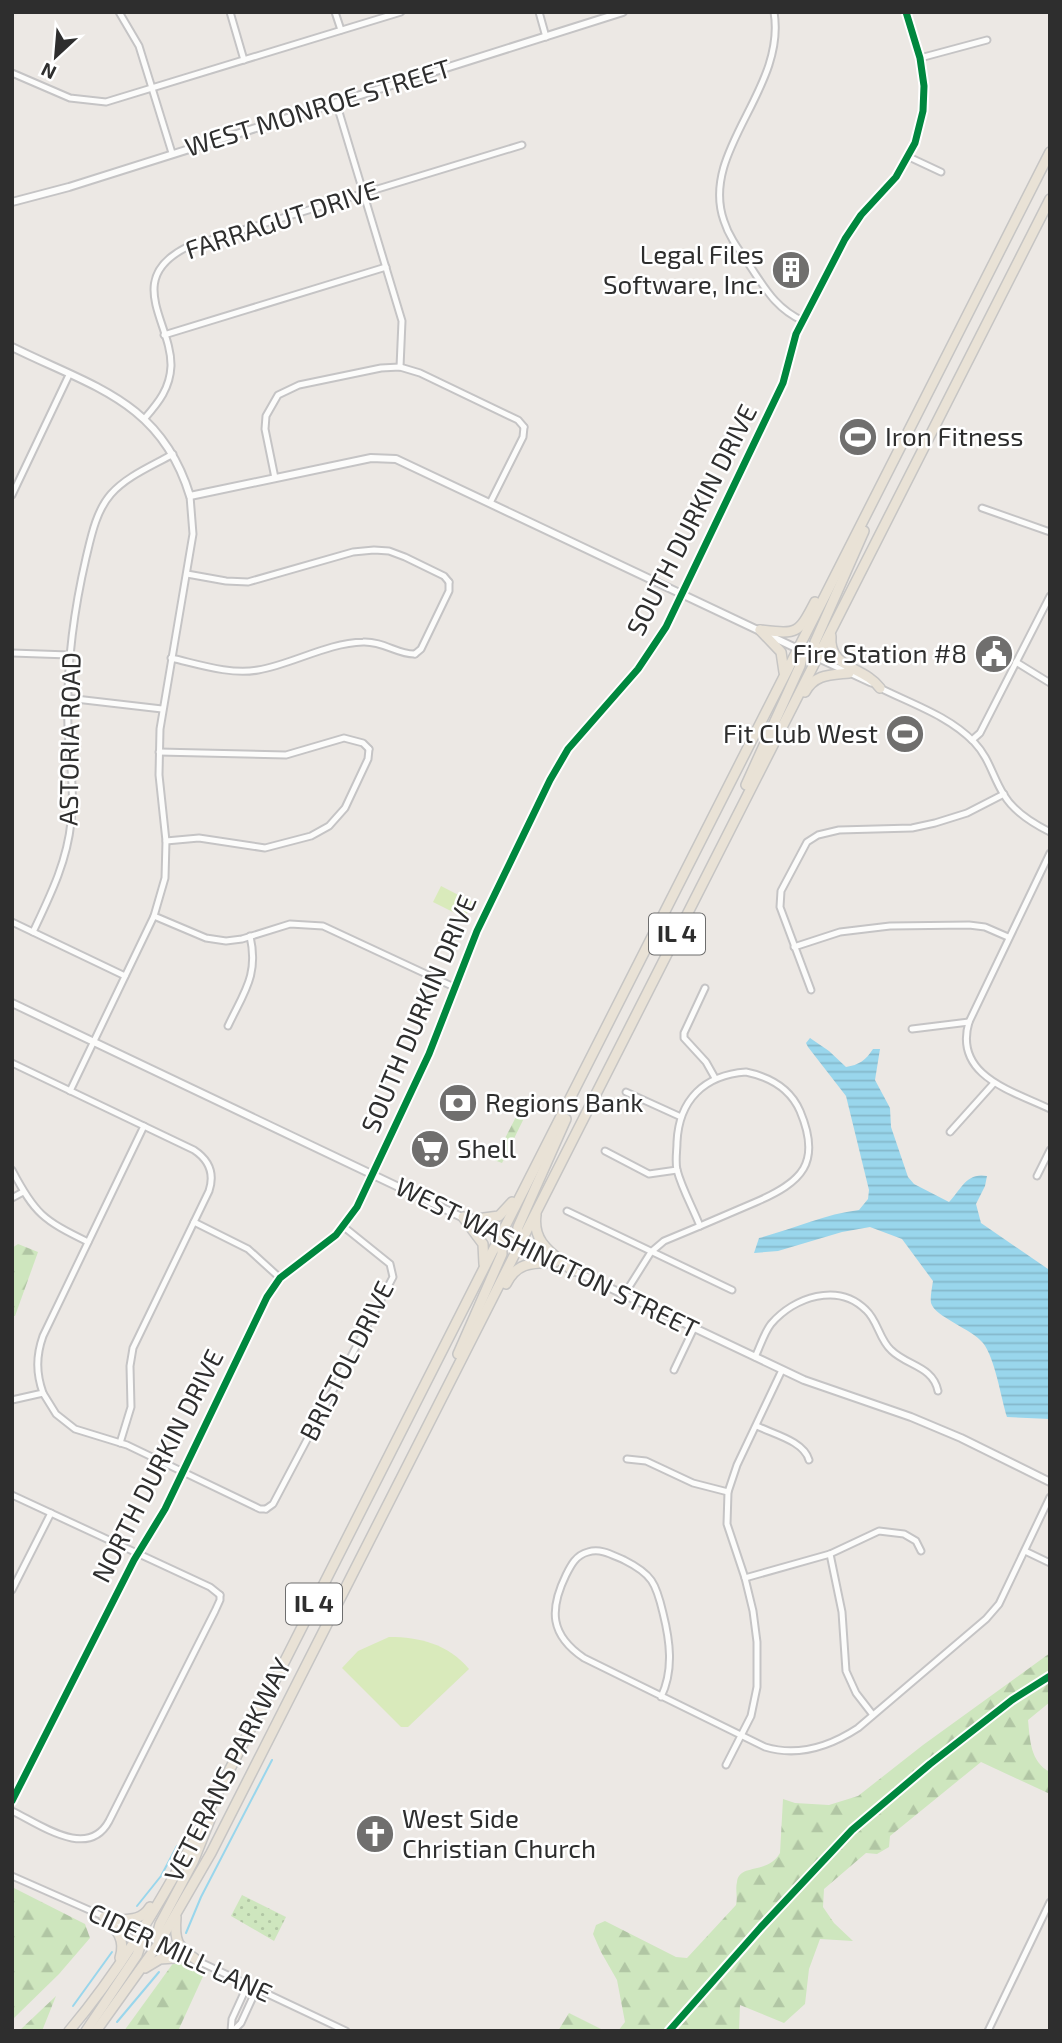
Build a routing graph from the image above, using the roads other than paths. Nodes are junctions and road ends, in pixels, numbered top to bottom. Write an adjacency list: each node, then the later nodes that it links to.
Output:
1 (119, 12): 15 (street)
2 (230, 12): 13 (street)
3 (335, 12): 9 (street)
4 (401, 12): 9 (street)
5 (539, 12): 10 (street)
6 (624, 12): 10 (street, WEST MONROE STREET)
7 (774, 12): 26 (street)
8 (906, 12): 12 (street, SOUTH DURKIN DRIVE)
9 (341, 30): 13 (street)
10 (547, 37): 16 (street, WEST MONROE STREET)
11 (987, 40): 12 (street)
12 (920, 58): 20 (street, SOUTH DURKIN DRIVE)
13 (244, 60): 15 (street)
14 (12, 73): 15 (street)
15 (153, 89): 19 (street)
16 (336, 102): 19 (street, WEST MONROE STREET); 22 (street)
17 (522, 145): 22 (street, FARRAGUT DRIVE)
18 (1050, 152): 34 (highway, IL 4)
19 (172, 153): 24 (street, WEST MONROE STREET)
20 (909, 157): 21 (street); 26 (street, SOUTH DURKIN DRIVE)
21 (941, 172)
22 (364, 193): 25 (street); 27 (street, FARRAGUT DRIVE)
23 (1050, 199): 44 (highway, IL 4)
24 (12, 202)
25 (386, 267): 27 (street); 29 (street)
26 (803, 321): 42 (street, SOUTH DURKIN DRIVE)
27 (164, 335): 31 (street, FARRAGUT DRIVE)
28 (12, 348): 30 (street)
29 (400, 367): 33 (street); 37 (street)
30 (69, 375): 31 (street); 35 (street)
31 (145, 418): 32 (street)
32 (173, 454): 36 (street); 48 (street, ASTORIA ROAD)
33 (275, 478): 36 (street); 37 (street)
34 (882, 484): 40 (highway, IL 4); 49 (highway)
35 (12, 495)
36 (190, 496): 41 (street)
37 (491, 503): 42 (street)
38 (982, 508): 39 (street)
39 (1050, 532)
40 (854, 538): 45 (highway); 46 (highway, IL 4)
41 (187, 574): 50 (street); 50 (street)
42 (682, 595): 45 (street); 73 (street, SOUTH DURKIN DRIVE)
43 (1050, 596): 51 (street)
44 (831, 629): 49 (highway, IL 4); 55 (highway)
45 (760, 631): 46 (street); 53 (highway)
46 (798, 649): 49 (street); 53 (highway, IL 4); 62 (highway)
47 (12, 653): 48 (street)
48 (69, 655): 56 (street, ASTORIA ROAD)
49 (817, 658): 52 (street); 60 (highway, IL 4)
50 (171, 659): 57 (street)
51 (1016, 662): 54 (street); 58 (street)
52 (849, 673): 55 (street); 60 (highway)
53 (784, 677): 82 (highway, IL 4)
54 (1050, 683)
55 (880, 688): 58 (street)
56 (67, 698): 57 (street); 68 (street, ASTORIA ROAD)
57 (162, 709): 59 (street)
58 (972, 740): 61 (street)
59 (159, 752): 64 (street); 64 (street)
60 (766, 759): 62 (highway, IL 4)
61 (1004, 794): 63 (street); 71 (street)
62 (737, 816): 100 (highway, IL 4)
63 (1050, 832)
64 (166, 841): 66 (street)
65 (1050, 853): 70 (street)
66 (154, 916): 69 (street); 72 (street)
67 (12, 922): 68 (street)
68 (33, 932): 72 (street)
69 (250, 936): 73 (street); 78 (street)
70 (1008, 937): 71 (street); 77 (street)
71 (794, 947): 75 (street)
72 (125, 976): 80 (street)
73 (454, 988): 96 (street, SOUTH DURKIN DRIVE)
74 (705, 988): 83 (street)
75 (811, 990)
76 (12, 1003): 80 (street, WEST WASHINGTON STREET)
77 (969, 1022): 79 (street); 84 (street)
78 (228, 1026)
79 (912, 1029)
80 (94, 1041): 85 (street); 96 (street, WEST WASHINGTON STREET)
81 (12, 1063): 85 (street)
82 (588, 1063): 90 (highway, IL 4); 108 (highway)
83 (715, 1078): 88 (street); 104 (street)
84 (994, 1083): 87 (street); 91 (street)
85 (70, 1091): 89 (street)
86 (626, 1092): 88 (street)
87 (1050, 1109)
88 (681, 1117): 95 (street)
89 (144, 1126): 103 (street); 107 (street)
90 (553, 1131): 102 (highway); 106 (highway, IL 4)
91 (950, 1132)
92 (1050, 1150): 97 (street)
93 (605, 1151): 95 (street)
94 (12, 1170): 98 (street)
95 (677, 1170): 104 (street)
96 (372, 1174): 102 (street, WEST WASHINGTON STREET); 105 (street, NORTH DURKIN DRIVE)
97 (1037, 1175)
98 (23, 1192): 99 (street); 107 (street)
99 (12, 1198)
100 (537, 1210): 108 (highway, IL 4); 111 (highway)
101 (567, 1211): 109 (street)
102 (466, 1219): 106 (street, WEST WASHINGTON STREET); 112 (highway)
103 (194, 1222): 113 (street); 126 (street)
104 (700, 1226): 109 (street)
105 (344, 1227): 113 (street, NORTH DURKIN DRIVE); 129 (street, BRISTOL DRIVE)
106 (500, 1236): 108 (street, WEST WASHINGTON STREET); 112 (highway, VETERANS PARKWAY / IL 4); 122 (highway)
107 (88, 1242): 123 (street)
108 (519, 1245): 110 (street, WEST WASHINGTON STREET); 117 (highway, VETERANS PARKWAY / IL 4)
109 (651, 1252): 114 (street); 115 (street)
110 (555, 1262): 111 (street, WEST WASHINGTON STREET); 117 (highway)
111 (573, 1271): 115 (street, WEST WASHINGTON STREET)
112 (482, 1272): 146 (highway, VETERANS PARKWAY / IL 4)
113 (280, 1278): 129 (street, NORTH DURKIN DRIVE)
114 (732, 1290)
115 (624, 1295): 116 (street, WEST WASHINGTON STREET)
116 (694, 1328): 118 (street, WEST WASHINGTON STREET); 119 (street)
117 (470, 1341): 122 (highway, VETERANS PARKWAY / IL 4)
118 (754, 1357): 120 (street, WEST WASHINGTON STREET); 121 (street)
119 (674, 1370)
120 (782, 1370): 125 (street); 130 (street, WEST WASHINGTON STREET)
121 (938, 1391)
122 (445, 1392): 152 (highway, VETERANS PARKWAY / IL 4)
123 (43, 1393): 124 (street); 126 (street)
124 (12, 1400)
125 (757, 1426): 128 (street); 131 (street)
126 (120, 1443): 129 (street)
127 (627, 1459): 131 (street)
128 (809, 1460)
129 (182, 1472): 137 (street, NORTH DURKIN DRIVE)
130 (1050, 1482)
131 (727, 1492): 140 (street)
132 (12, 1494): 134 (street)
133 (1050, 1497): 136 (street)
134 (51, 1513): 137 (street); 141 (street)
135 (921, 1551): 138 (street)
136 (1025, 1551): 139 (street); 143 (street)
137 (138, 1554): 147 (street, NORTH DURKIN DRIVE); 148 (street)
138 (830, 1554): 140 (street); 143 (street)
139 (1050, 1563)
140 (745, 1578): 144 (street)
141 (12, 1590)
142 (661, 1697): 142 (street); 144 (street)
143 (873, 1715): 144 (street)
144 (741, 1736): 145 (street)
145 (726, 1765)
146 (216, 1798): 149 (highway, VETERANS PARKWAY / IL 4); 155 (highway)
147 (12, 1801)
148 (12, 1811)
149 (193, 1842): 153 (highway); 154 (highway, VETERANS PARKWAY / IL 4)
150 (12, 1876): 153 (street, CIDER MILL LANE)
151 (1050, 1902): 166 (street)
152 (176, 1914): 155 (highway, VETERANS PARKWAY / IL 4); 156 (highway)
153 (108, 1919): 154 (street, CIDER MILL LANE); 157 (highway)
154 (139, 1934): 155 (street, CIDER MILL LANE); 157 (highway, VETERANS PARKWAY / IL 4); 162 (highway)
155 (159, 1943): 156 (street, CIDER MILL LANE); 158 (highway, VETERANS PARKWAY / IL 4)
156 (193, 1959): 158 (highway); 159 (street, CIDER MILL LANE)
157 (116, 1970): 161 (highway, VETERANS PARKWAY / IL 4)
158 (140, 1971): 163 (highway, VETERANS PARKWAY / IL 4)
159 (248, 1984): 160 (street, CIDER MILL LANE); 164 (street)
160 (257, 1988): 164 (street); 165 (street, CIDER MILL LANE)
161 (69, 2031)
162 (86, 2031)
163 (96, 2031)
164 (232, 2031)
165 (346, 2031)
166 (988, 2031)

